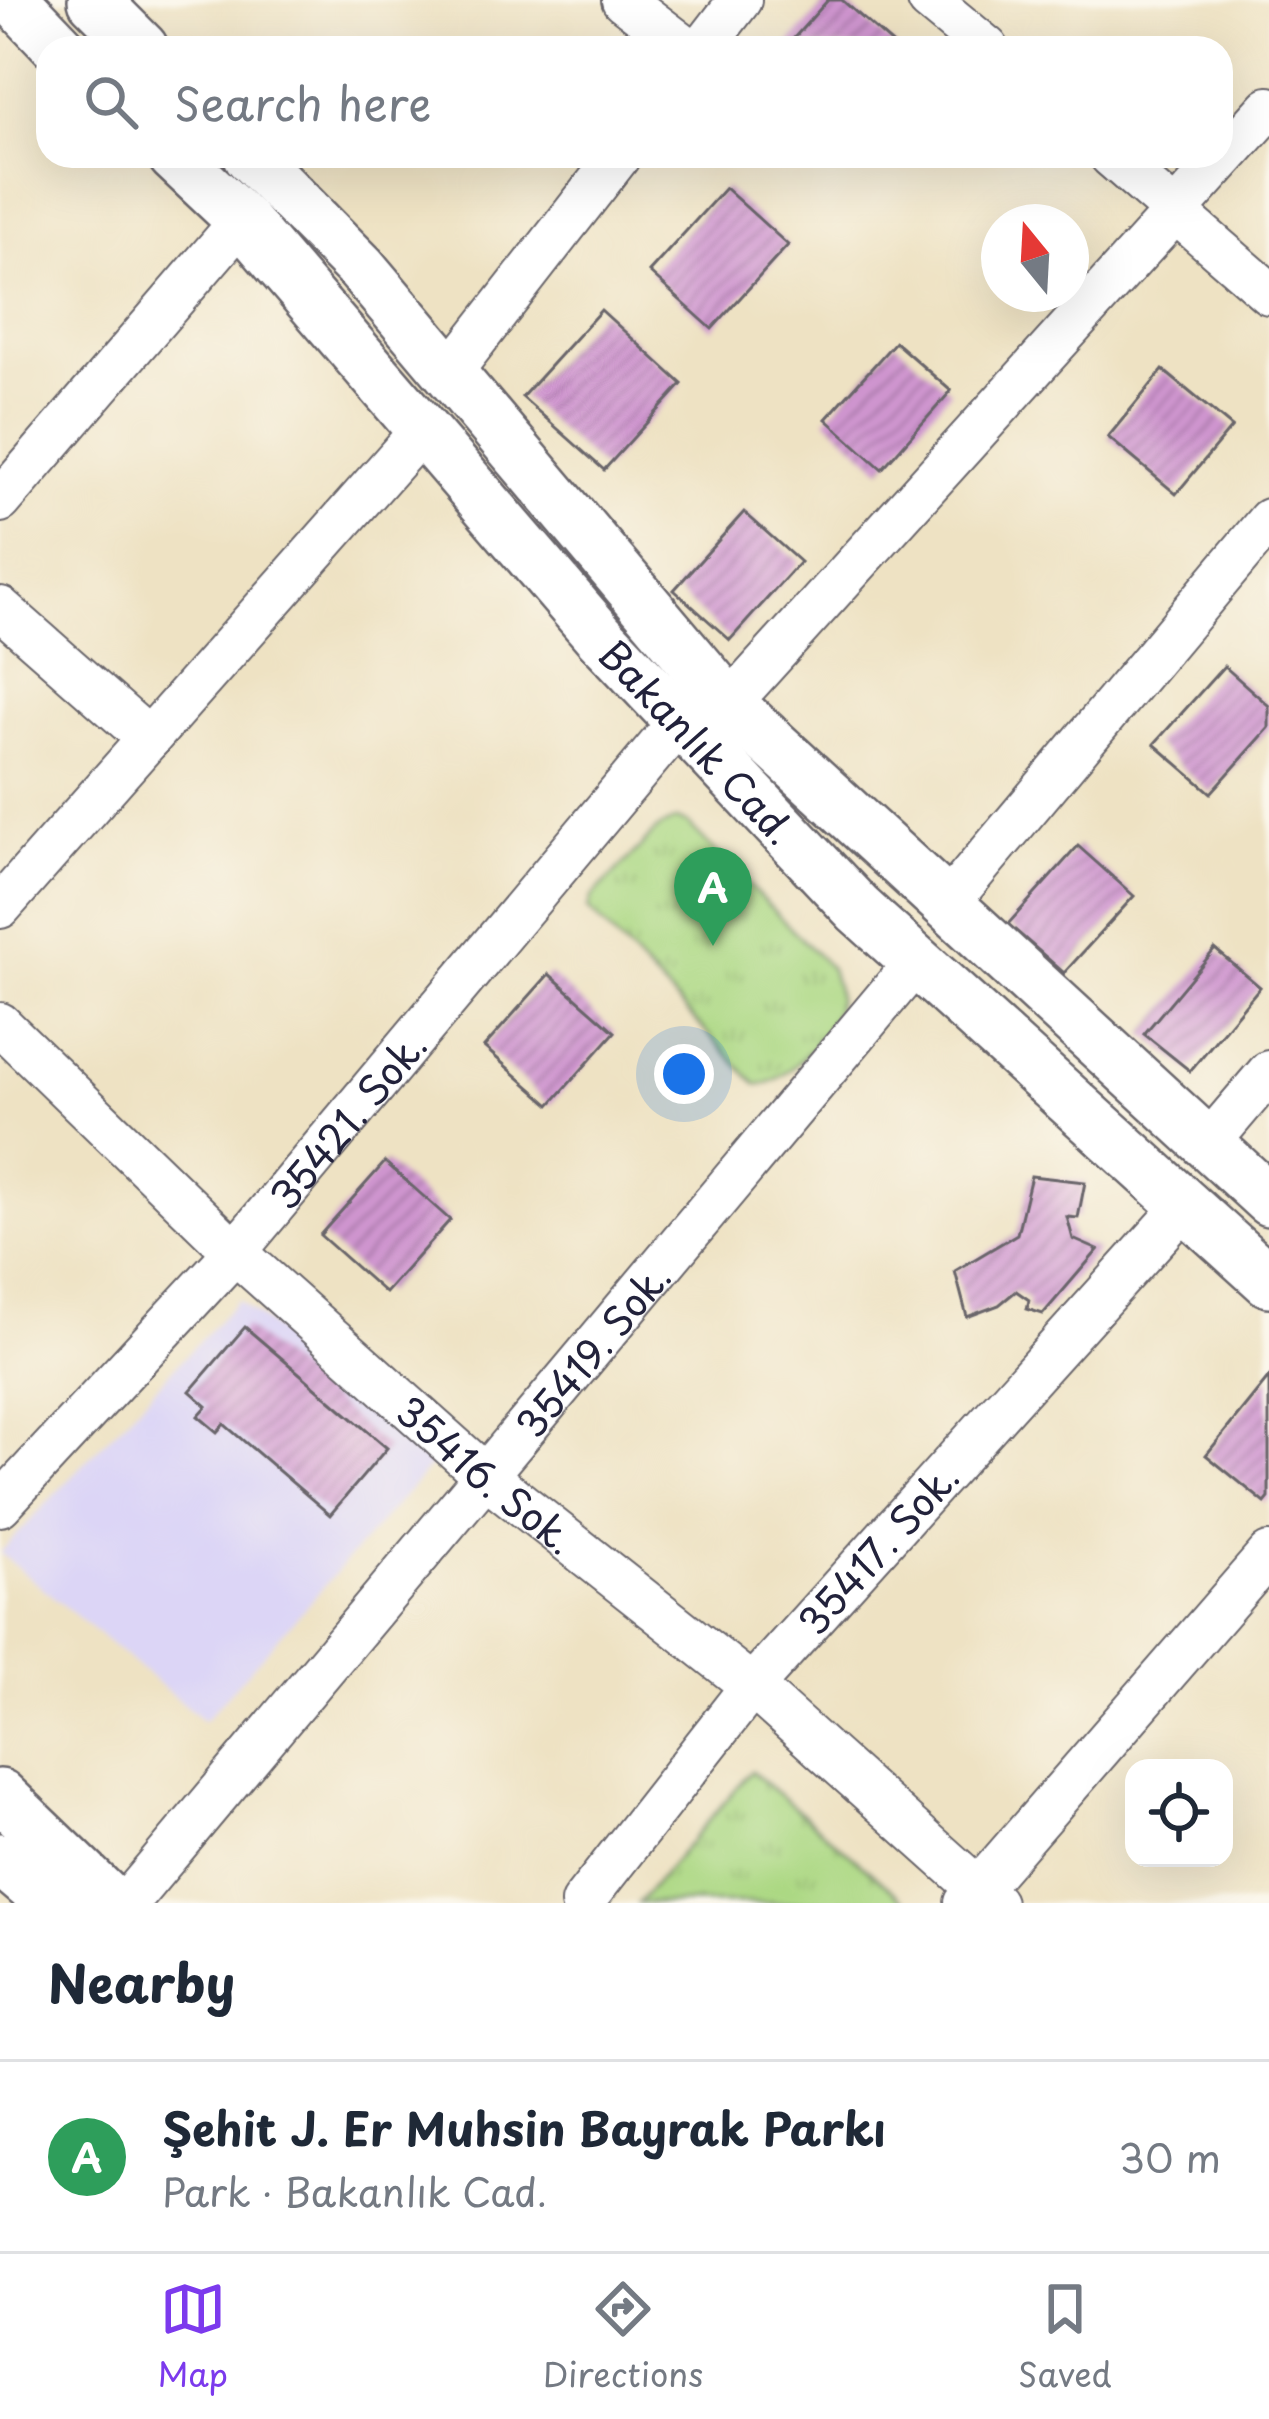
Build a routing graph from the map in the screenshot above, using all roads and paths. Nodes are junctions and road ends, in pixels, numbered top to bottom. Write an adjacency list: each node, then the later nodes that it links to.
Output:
1 (14, 0): 6 (street)
2 (94, 0): 7 (street)
3 (623, 0): 8 (street)
4 (740, 0): 9 (street)
5 (928, 0): 10 (street)
6 (48, 36)
7 (130, 36)
8 (670, 36)
9 (712, 36)
10 (972, 36)
11 (1269, 107): 12 (street)
12 (1233, 148)
13 (187, 168): 19 (street, Bakanlık Cad.)
14 (262, 168): 21 (street, Bakanlık Cad.)
15 (610, 168): 21 (street)
16 (1126, 168): 18 (street)
17 (1215, 168): 18 (street)
18 (1176, 212): 20 (street); 26 (street)
19 (242, 220): 22 (street, Bakanlık Cad.); 23 (street)
20 (1269, 293)
21 (450, 373): 26 (street, Bakanlık Cad.)
22 (422, 430): 27 (street, Bakanlık Cad.); 28 (street)
23 (0, 501)
24 (1269, 520): 29 (street)
25 (0, 608): 28 (street)
26 (729, 704): 29 (street, Bakanlık Cad.)
27 (680, 721): 31 (street, Bakanlık Cad.); 37 (street, 35421. Sok.)
28 (149, 739): 30 (street)
29 (947, 904): 34 (street, Bakanlık Cad.)
30 (0, 907)
31 (916, 962): 36 (street, Bakanlık Cad.); 39 (street, 35419. Sok.)
32 (5, 1038): 37 (street, 35416. Sok.)
33 (1269, 1072): 34 (street)
34 (1207, 1144): 35 (street, Bakanlık Cad.)
35 (1269, 1200)
36 (1185, 1206): 38 (street, Bakanlık Cad.); 42 (street, 35417. Sok.)
37 (235, 1252): 39 (street, 35416. Sok.); 40 (street, 35421. Sok.)
38 (1269, 1281)
39 (487, 1477): 42 (street, 35416. Sok.); 48 (street, 35419. Sok.)
40 (0, 1505)
41 (1269, 1554): 45 (street)
42 (752, 1686): 45 (street, 35416. Sok.); 49 (street, 35417. Sok.)
43 (0, 1795): 47 (street)
44 (0, 1859): 46 (street)
45 (980, 1898)
46 (52, 1903)
47 (112, 1903)
48 (128, 1903)
49 (582, 1903)

